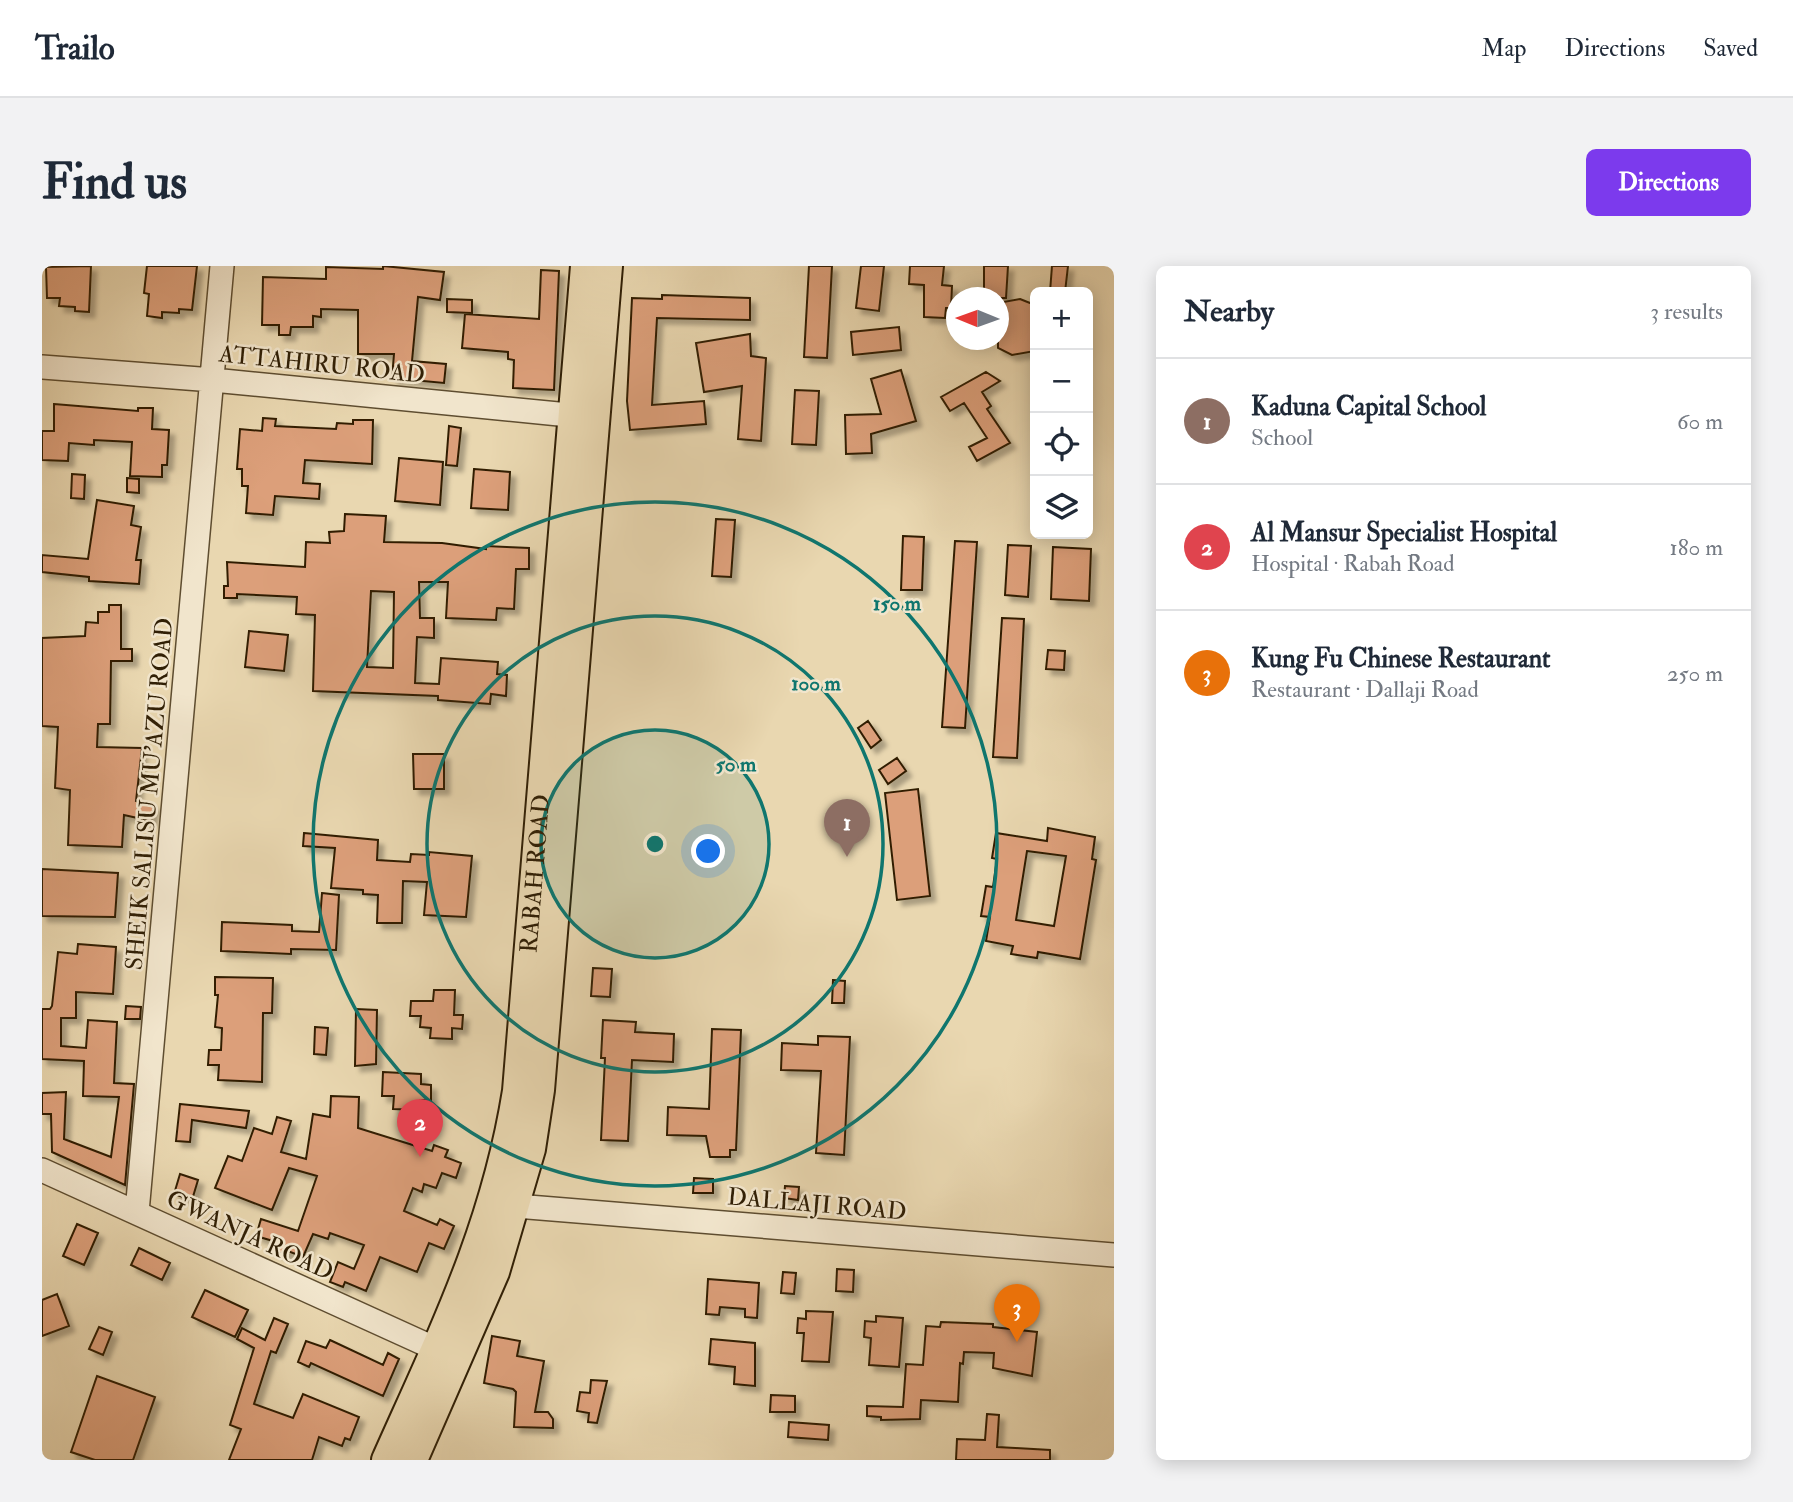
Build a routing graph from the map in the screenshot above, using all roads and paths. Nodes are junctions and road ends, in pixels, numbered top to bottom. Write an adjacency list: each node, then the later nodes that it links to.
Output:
1 (222, 266): 5 (street, SHEIK SALISU MU'AZU ROAD)
2 (585, 266): 6 (main road, RABAH ROAD)
3 (608, 266): 6 (main road, RABAH ROAD)
4 (42, 367): 5 (street, ATTAHIRU ROAD)
5 (213, 380): 6 (street, ATTAHIRU ROAD); 9 (street, SHEIK SALISU MU'AZU ROAD)
6 (584, 416): 8 (main road, RABAH ROAD); 11 (main road, RABAH ROAD)
7 (42, 1171): 9 (street, GWANJA ROAD)
8 (516, 1206): 10 (street, DALLAJI ROAD); 13 (main road, RABAH ROAD)
9 (137, 1212): 11 (street, GWANJA ROAD)
10 (1114, 1255)
11 (436, 1349): 12 (main road, RABAH ROAD)
12 (386, 1460)
13 (412, 1460)

